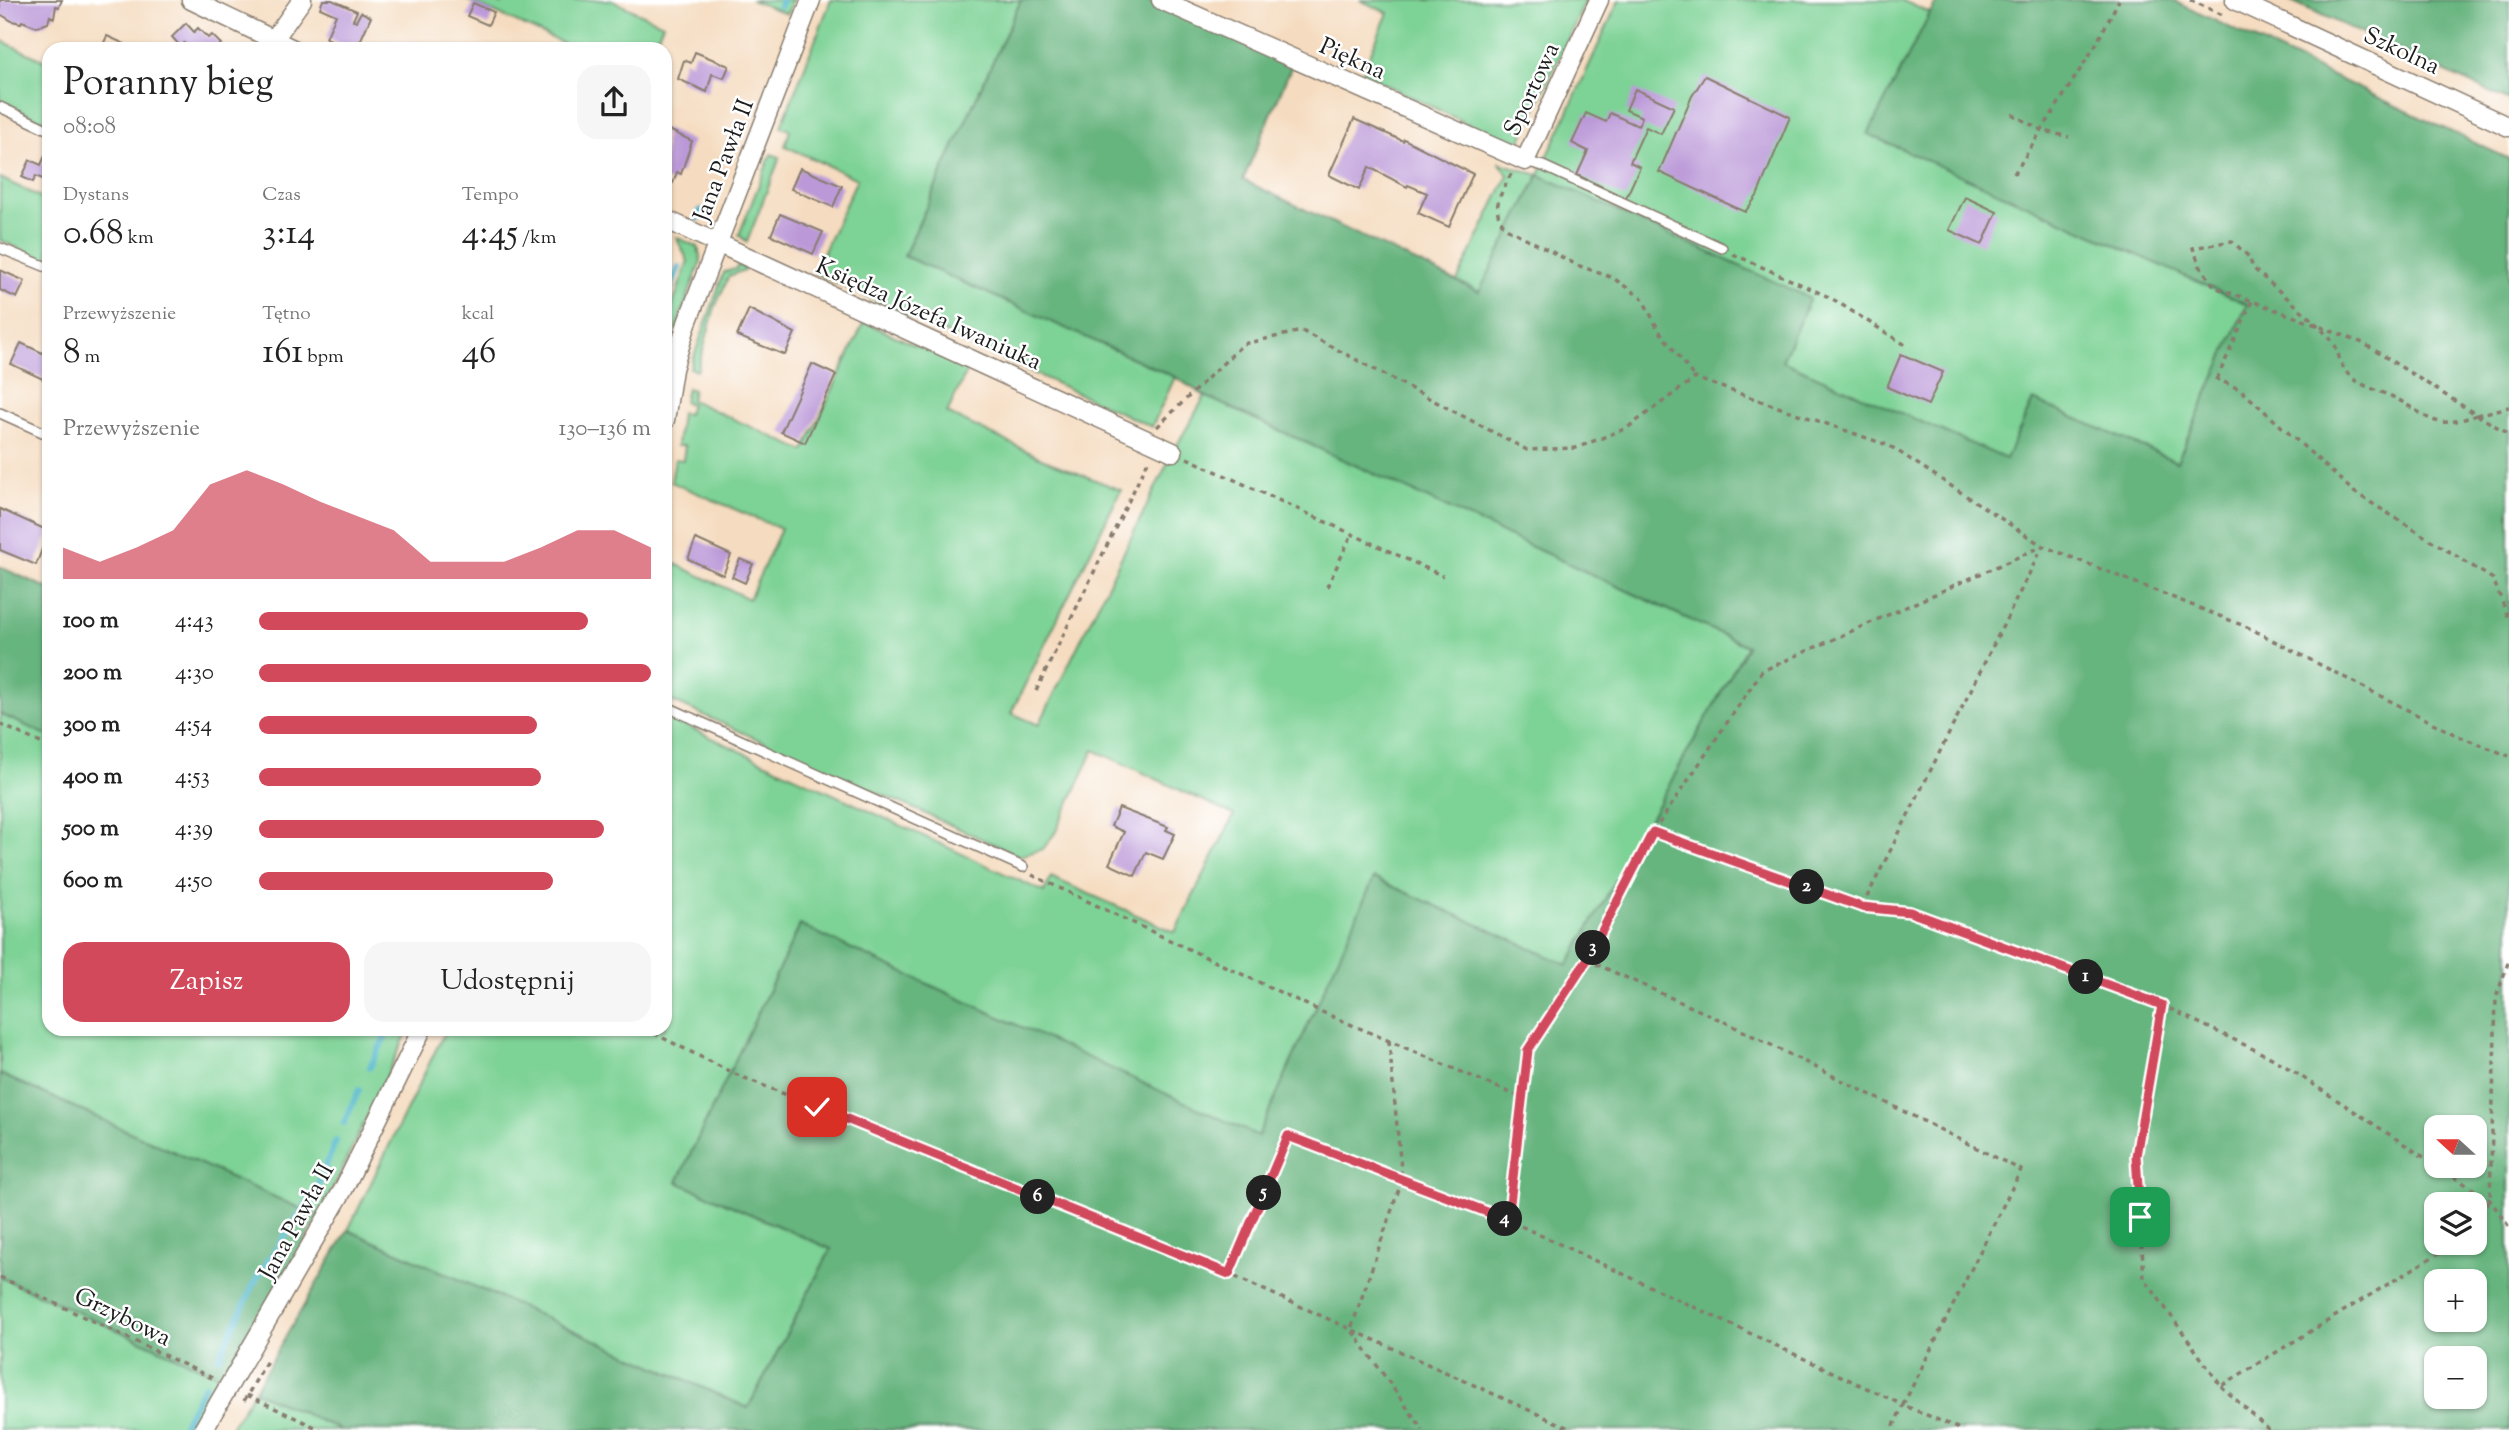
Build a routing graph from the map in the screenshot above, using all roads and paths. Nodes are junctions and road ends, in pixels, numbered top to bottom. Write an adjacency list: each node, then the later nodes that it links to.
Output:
1 (191, 0): 8 (street)
2 (302, 0): 9 (street)
3 (811, 0): 19 (street, Jana Pawła II)
4 (1161, 0): 16 (street, Piękna)
5 (1599, 0): 16 (street, Sportowa)
6 (2119, 0): 14 (path)
7 (2235, 0): 13 (street, Szkolna)
8 (266, 42)
9 (273, 42)
10 (0, 107): 12 (lane)
11 (2012, 114): 14 (path)
12 (42, 127)
13 (2509, 127)
14 (2041, 130): 15 (path); 17 (path)
15 (2069, 136)
16 (1525, 161): 21 (lane); 27 (path)
17 (2014, 174)
18 (672, 222): 19 (street, Księdza Józefa Iwaniuka)
19 (717, 244): 26 (street, Jana Pawła II); 33 (street, Księdza Józefa Iwaniuka)
20 (0, 248): 22 (lane)
21 (1722, 248): 25 (path)
22 (42, 265)
23 (2252, 301): 24 (path); 24 (path); 38 (path)
24 (2316, 325): 30 (path); 30 (path)
25 (1907, 346)
26 (672, 375)
27 (1695, 378): 33 (path); 35 (path)
28 (2509, 407): 30 (path)
29 (0, 413): 31 (lane)
30 (2477, 415): 32 (path)
31 (42, 432)
32 (2509, 434)
33 (1158, 445): 34 (path); 39 (path)
34 (1352, 534): 36 (path); 37 (path)
35 (2043, 546): 43 (path); 44 (path); 46 (path)
36 (1443, 576)
37 (1327, 587)
38 (2509, 619)
39 (1036, 691)
40 (672, 709): 45 (lane)
41 (0, 724): 42 (path)
42 (42, 744)
43 (2509, 756)
44 (1653, 832): 46 (path); 47 (path)
45 (1023, 867): 52 (path)
46 (1862, 907): 49 (path)
47 (1587, 960): 53 (path); 67 (path)
48 (2509, 960): 57 (path)
49 (2162, 1005): 54 (path); 65 (path)
50 (419, 1036): 66 (street, Jana Pawła II)
51 (659, 1036): 62 (path)
52 (1389, 1041): 53 (path); 56 (path)
53 (1522, 1099): 59 (path)
54 (2424, 1157)
55 (2456, 1178): 57 (path)
56 (1402, 1180): 59 (path); 62 (path); 64 (path)
57 (2490, 1200): 58 (path); 60 (path)
58 (2487, 1204)
59 (1508, 1220): 67 (path)
60 (2509, 1227)
61 (2436, 1255): 65 (path)
62 (1229, 1274): 64 (path)
63 (0, 1277): 66 (path, Grzybowa)
64 (1351, 1329): 70 (path); 71 (path)
65 (2221, 1386): 74 (path)
66 (230, 1387): 68 (street, Jana Pawła II); 69 (path, Grzybowa)
67 (1903, 1405): 72 (path); 73 (path)
68 (203, 1430)
69 (321, 1430)
70 (1423, 1430)
71 (1573, 1430)
72 (1892, 1430)
73 (1962, 1430)
74 (2269, 1430)

